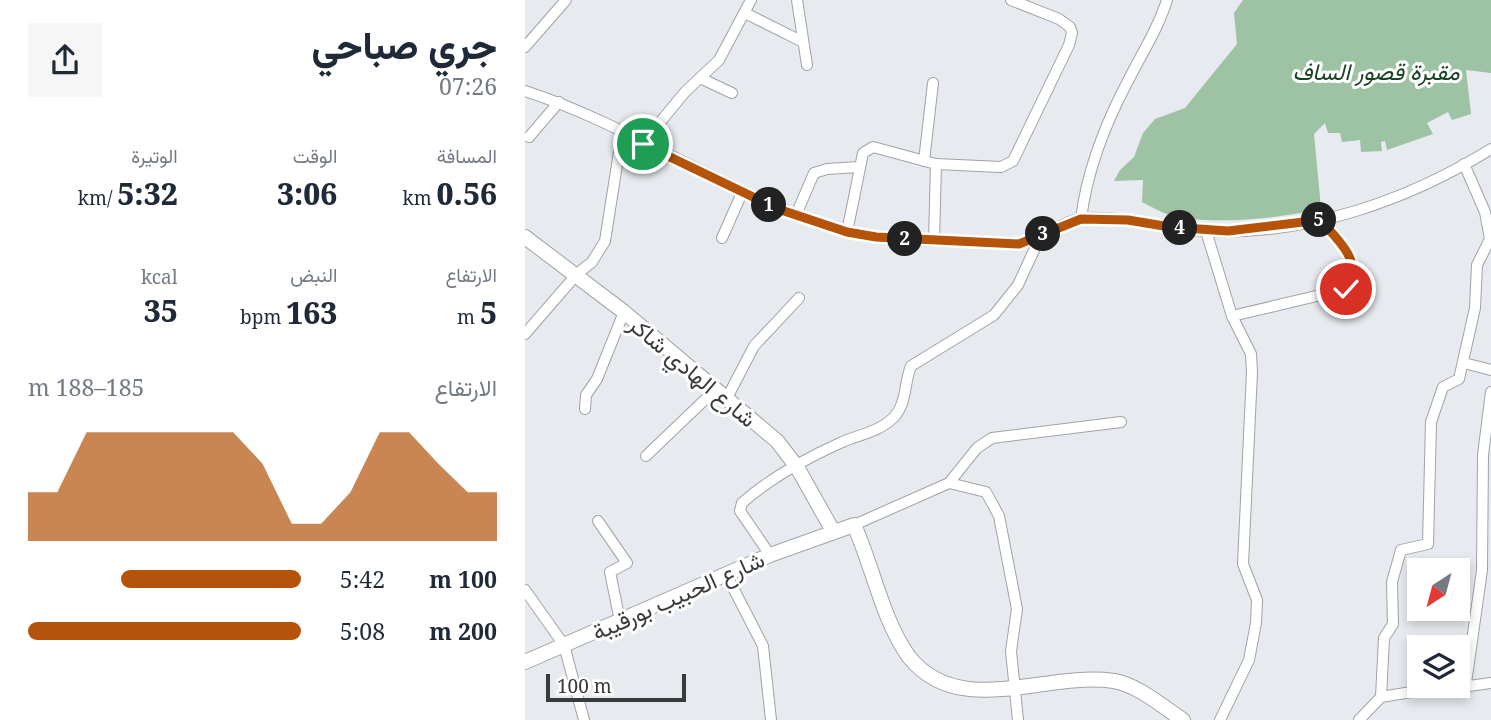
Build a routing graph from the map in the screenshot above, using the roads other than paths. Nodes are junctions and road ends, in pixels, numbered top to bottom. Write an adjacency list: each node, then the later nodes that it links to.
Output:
1 (566, 0): 8 (street)
2 (751, 0): 6 (street)
3 (797, 0): 7 (street)
4 (1011, 0): 20 (street)
5 (1167, 0): 25 (street)
6 (745, 13): 7 (street); 10 (street)
7 (803, 42): 9 (street)
8 (525, 47)
9 (807, 65)
10 (701, 78): 13 (street); 17 (street)
11 (933, 83): 19 (street)
12 (525, 91): 14 (street)
13 (733, 93)
14 (559, 102): 15 (street); 16 (street)
15 (622, 133): 17 (street); 33 (street)
16 (529, 137)
17 (643, 144): 23 (street)
18 (1491, 149): 21 (street)
19 (924, 161): 20 (street); 22 (street)
20 (936, 164): 32 (street)
21 (1464, 164): 26 (street); 38 (street)
22 (859, 167): 24 (street); 28 (street)
23 (742, 193): 24 (street); 31 (street)
24 (796, 215): 28 (street)
25 (1081, 219): 27 (street); 29 (street)
26 (1320, 220): 27 (street); 36 (street)
27 (1206, 231): 36 (street)
28 (847, 232): 32 (street)
29 (1041, 235): 32 (street); 45 (street)
30 (525, 237): 33 (street, شارع الهادي شاكر)
31 (722, 239)
32 (934, 240)
33 (577, 274): 35 (street, شارع الهادي شاكر); 37 (street)
34 (799, 298): 41 (street)
35 (624, 312): 41 (street, شارع الهادي شاكر); 42 (street)
36 (1232, 316): 66 (street)
37 (525, 334)
38 (1464, 363): 39 (street); 61 (street)
39 (1491, 370)
40 (1491, 392): 54 (street)
41 (721, 393): 44 (street); 45 (street, شارع الهادي شاكر)
42 (585, 409)
43 (1121, 422): 46 (street)
44 (646, 456)
45 (797, 467): 49 (street, شارع الهادي شاكر); 50 (street)
46 (949, 484): 48 (street); 59 (street)
47 (598, 521): 53 (street)
48 (854, 525): 49 (street, شارع الحبيب بورقيبة); 59 (street)
49 (833, 531): 50 (street, شارع الحبيب بورقيبة)
50 (770, 555): 51 (street, شارع الحبيب بورقيبة)
51 (726, 574): 53 (street, شارع الحبيب بورقيبة); 63 (street)
52 (525, 590): 55 (street)
53 (620, 621): 55 (street, شارع الحبيب بورقيبة)
54 (1470, 638)
55 (564, 645): 56 (street, شارع الحبيب بورقيبة); 62 (street)
56 (525, 662)
57 (1491, 683): 58 (street)
58 (1470, 686)
59 (1016, 690): 64 (street); 65 (street)
60 (1407, 693): 61 (street)
61 (1381, 697): 67 (street)
62 (584, 720)
63 (771, 720)
64 (1018, 720)
65 (1184, 720)
66 (1220, 720)
67 (1359, 720)

